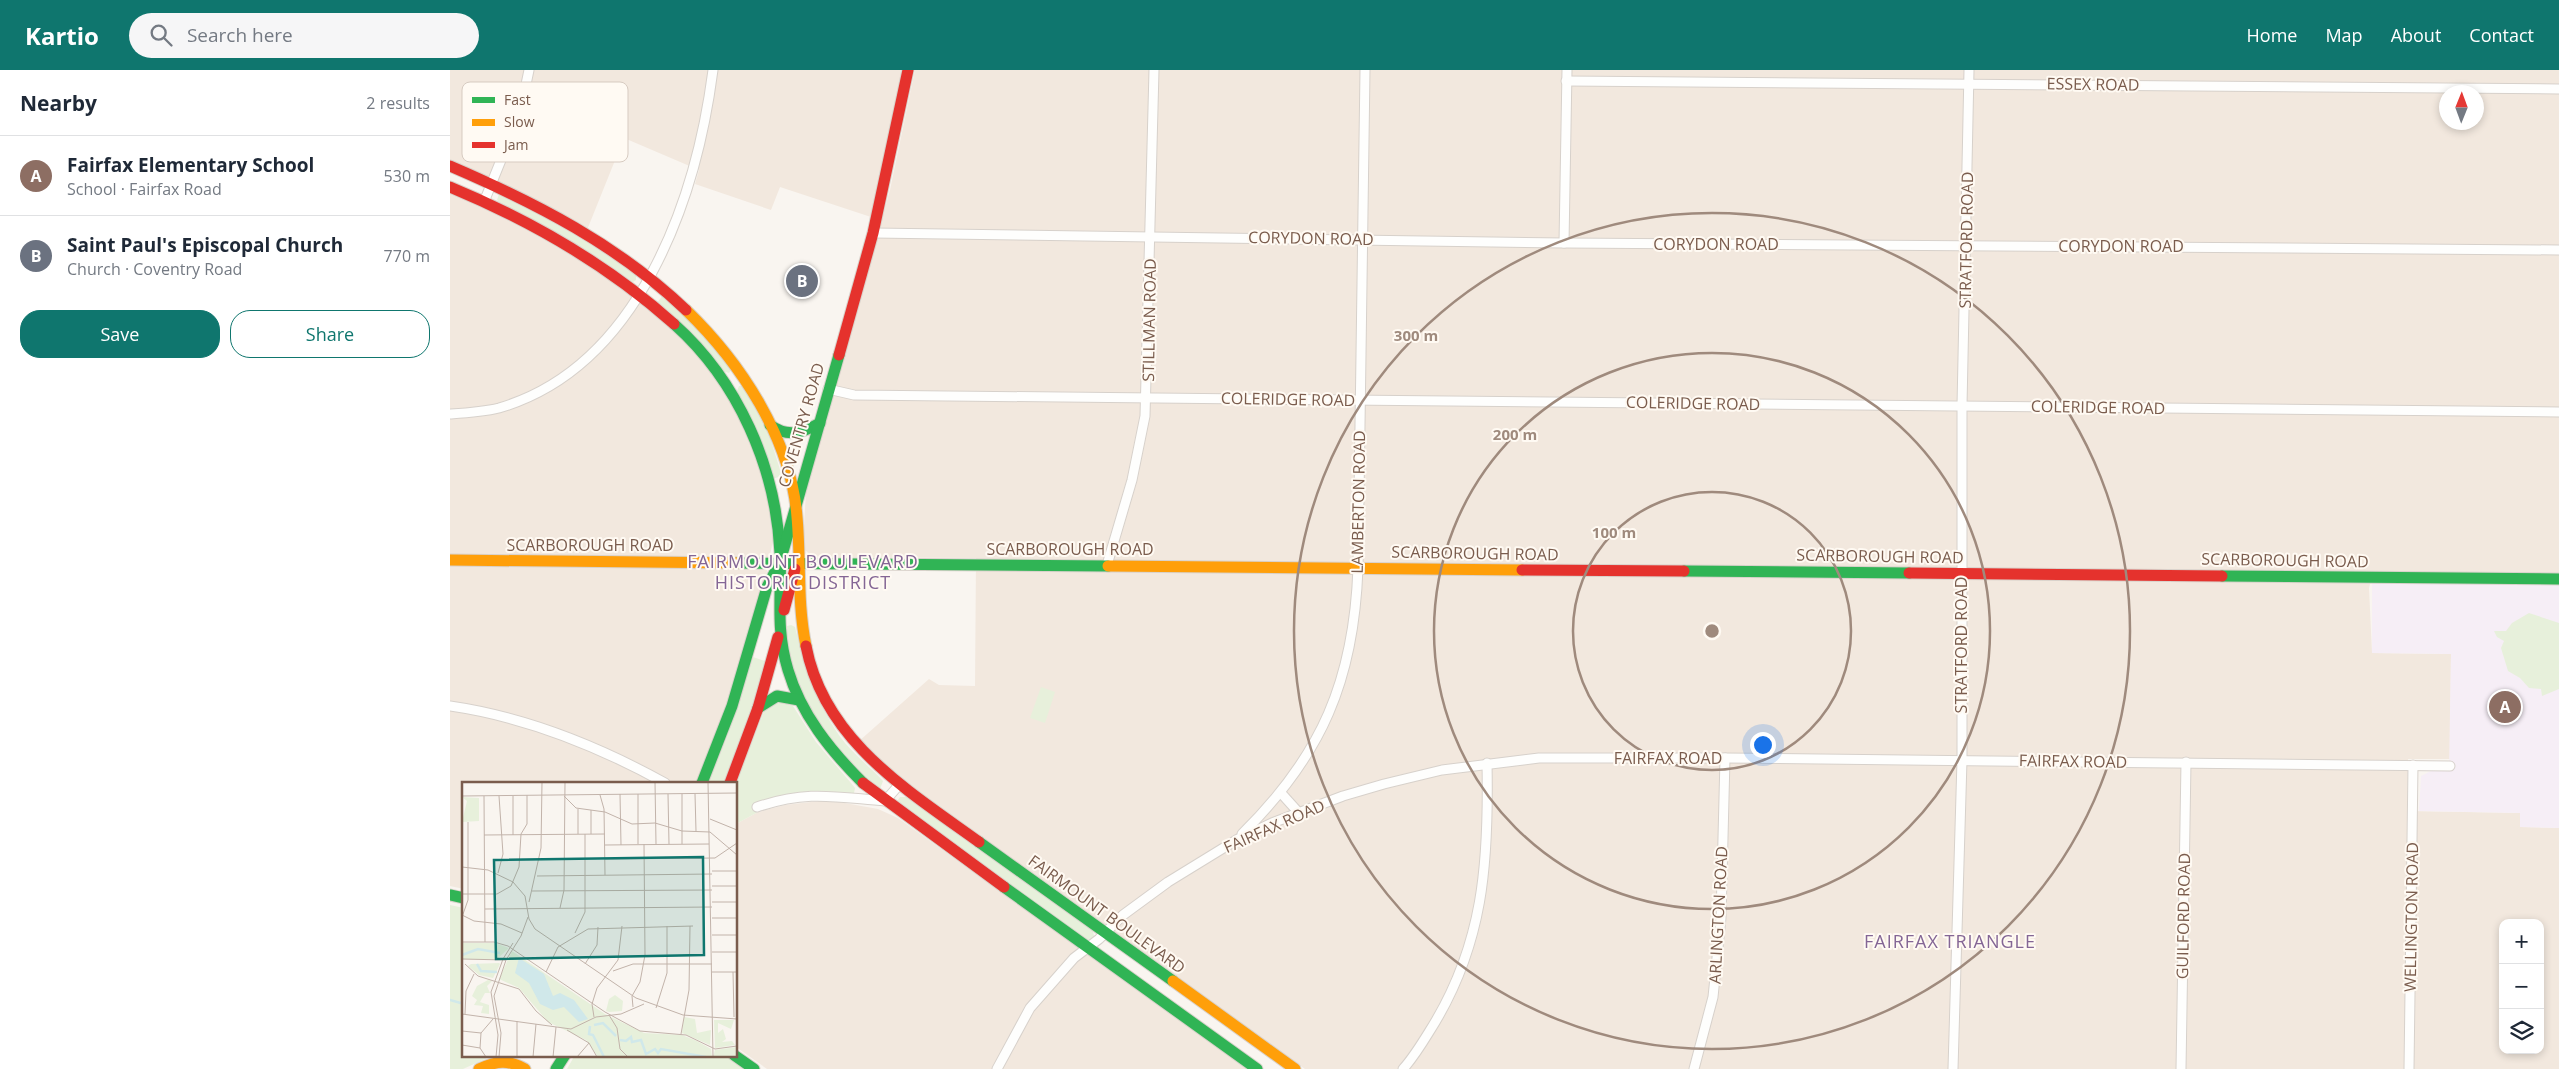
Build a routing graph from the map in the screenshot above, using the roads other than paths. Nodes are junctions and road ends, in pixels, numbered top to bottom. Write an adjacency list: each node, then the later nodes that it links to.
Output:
1 (713, 70): 21 (street)
2 (908, 70): 15 (main road, COVENTRY ROAD)
3 (1154, 70): 16 (street, STILLMAN ROAD)
4 (1365, 70): 17 (street, LAMBERTON ROAD)
5 (1567, 70): 7 (street)
6 (1969, 70): 8 (street, STRATFORD ROAD)
7 (1566, 81): 8 (street, ESSEX ROAD); 18 (street)
8 (1969, 83): 9 (street, ESSEX ROAD); 19 (street, STRATFORD ROAD)
9 (2559, 89)
10 (501, 162): 12 (street)
11 (450, 166): 12 (main road, FAIRMOUNT BOULEVARD)
12 (492, 184): 14 (street); 21 (main road, FAIRMOUNT BOULEVARD)
13 (450, 187): 14 (main road)
14 (484, 202): 22 (main road)
15 (873, 233): 16 (street, CORYDON ROAD); 25 (main road, COVENTRY ROAD)
16 (1151, 236): 17 (street, CORYDON ROAD); 26 (street, STILLMAN ROAD)
17 (1363, 238): 18 (street, CORYDON ROAD); 27 (street, LAMBERTON ROAD)
18 (1564, 243): 19 (street, CORYDON ROAD)
19 (1966, 245): 20 (street, CORYDON ROAD); 28 (street, STRATFORD ROAD)
20 (2559, 250)
21 (648, 278): 22 (street); 23 (main road, FAIRMOUNT BOULEVARD)
22 (639, 295): 24 (main road); 30 (street)
23 (743, 375): 24 (main road); 32 (main road, FAIRMOUNT BOULEVARD)
24 (726, 385): 35 (main road)
25 (828, 390): 26 (street, COLERIDGE ROAD); 31 (main road, COVENTRY ROAD)
26 (1147, 397): 27 (street, COLERIDGE ROAD); 40 (street, STILLMAN ROAD)
27 (1360, 400): 28 (street, COLERIDGE ROAD); 41 (street, LAMBERTON ROAD)
28 (1962, 406): 29 (street, COLERIDGE ROAD); 42 (street, STRATFORD ROAD)
29 (2559, 412)
30 (450, 414)
31 (820, 423): 32 (main road); 33 (main road, COVENTRY ROAD)
32 (770, 425): 34 (main road, FAIRMOUNT BOULEVARD)
33 (805, 471): 34 (main road); 36 (main road, COVENTRY ROAD)
34 (792, 484): 35 (main road); 36 (main road, FAIRMOUNT BOULEVARD)
35 (770, 489): 38 (main road)
36 (796, 503): 38 (main road, COVENTRY ROAD); 39 (main road, FAIRMOUNT BOULEVARD)
37 (450, 560): 38 (main road, SCARBOROUGH ROAD)
38 (780, 562): 39 (main road, SCARBOROUGH ROAD); 44 (main road); 55 (main road, COVENTRY ROAD)
39 (798, 562): 40 (main road, SCARBOROUGH ROAD); 44 (main road); 57 (main road, FAIRMOUNT BOULEVARD)
40 (1107, 565): 41 (main road, SCARBOROUGH ROAD)
41 (1358, 568): 42 (main road, SCARBOROUGH ROAD); 58 (street, LAMBERTON ROAD)
42 (1960, 574): 43 (main road, SCARBOROUGH ROAD); 49 (street, STRATFORD ROAD)
43 (2559, 579)
44 (779, 630): 45 (main road); 47 (main road)
45 (799, 700): 47 (main road); 59 (main road)
46 (450, 706): 54 (street)
47 (758, 708): 56 (main road)
48 (1725, 758): 49 (street, FAIRFAX ROAD); 51 (street, FAIRFAX ROAD); 76 (street, ARLINGTON ROAD)
49 (1962, 760): 50 (street, FAIRFAX ROAD); 77 (street, STRATFORD ROAD)
50 (2186, 762): 52 (street, FAIRFAX ROAD); 78 (street, GUILFORD ROAD)
51 (1487, 763): 61 (street, FAIRFAX ROAD); 75 (street)
52 (2413, 765): 53 (street, FAIRFAX ROAD); 79 (street, WELLINGTON ROAD)
53 (2450, 766)
54 (663, 782)
55 (702, 782)
56 (730, 782)
57 (899, 784): 59 (street); 63 (main road, FAIRMOUNT BOULEVARD)
58 (1281, 793): 61 (street); 62 (street, LAMBERTON ROAD)
59 (885, 802): 60 (street); 64 (main road)
60 (757, 807)
61 (1299, 813): 62 (street, FAIRFAX ROAD)
62 (1238, 839): 63 (street, FAIRFAX ROAD)
63 (1105, 933): 64 (street, FAIRFAX ROAD); 74 (main road, FAIRMOUNT BOULEVARD)
64 (1088, 947): 72 (street, FAIRFAX ROAD); 73 (main road)
65 (526, 1056): 68 (main road)
66 (564, 1056): 70 (main road)
67 (735, 1056): 71 (main road)
68 (521, 1068): 69 (main road)
69 (479, 1069)
70 (556, 1069)
71 (754, 1069)
72 (997, 1069)
73 (1257, 1069)
74 (1295, 1069)
75 (1403, 1069)
76 (1694, 1069)
77 (1953, 1069)
78 (2180, 1069)
79 (2409, 1069)

